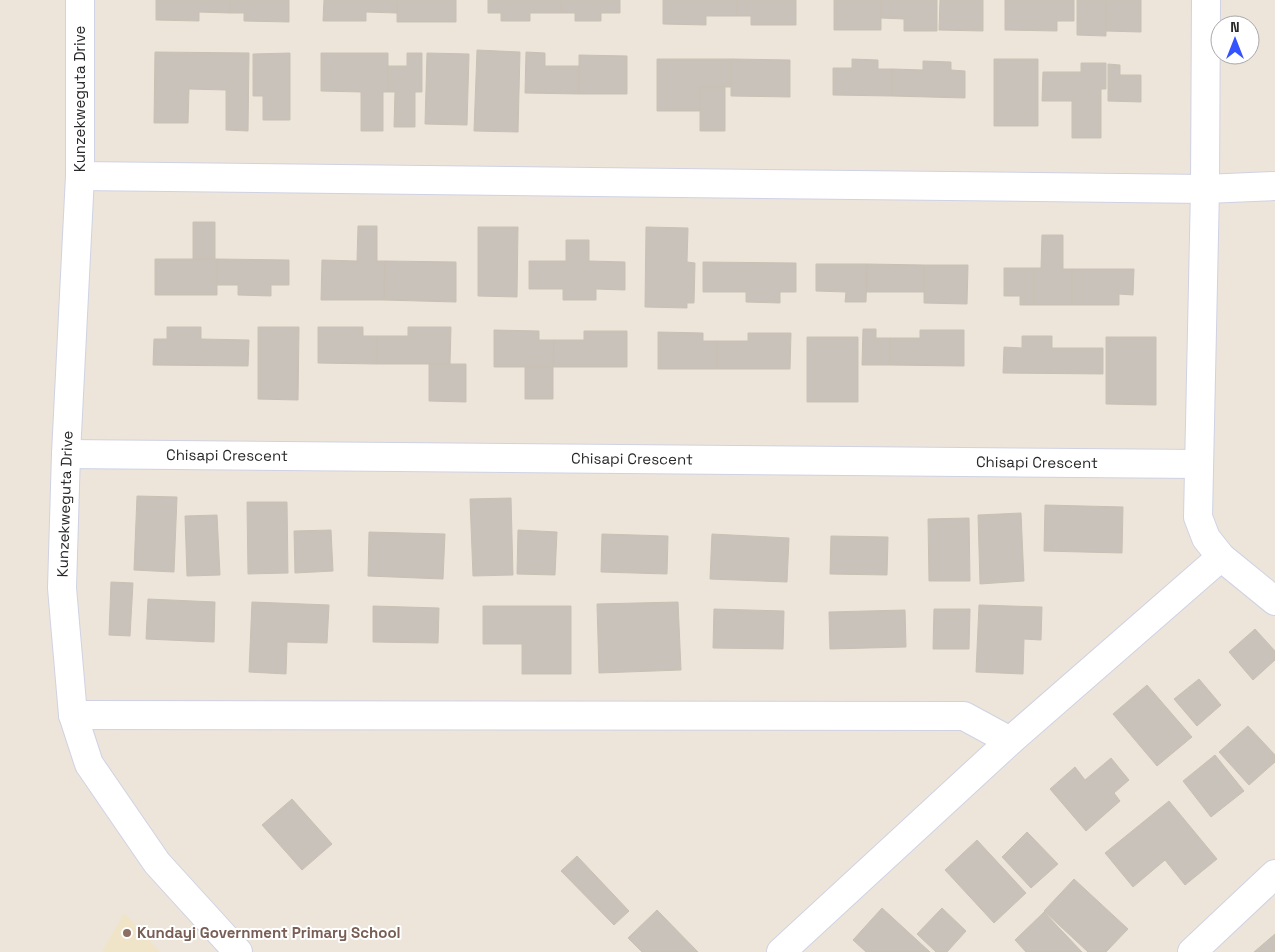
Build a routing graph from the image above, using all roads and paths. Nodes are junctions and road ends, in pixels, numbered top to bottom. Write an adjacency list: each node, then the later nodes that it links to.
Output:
1 (80, 0): 3 (street, Kunzekweguta Drive)
2 (1206, 0): 5 (street)
3 (80, 176): 5 (street); 6 (street, Kunzekweguta Drive)
4 (1275, 186): 5 (street)
5 (1205, 189): 7 (street)
6 (66, 454): 7 (street, Chisapi Crescent); 10 (street, Kunzekweguta Drive)
7 (1199, 464): 8 (street)
8 (1221, 557): 9 (street); 11 (street)
9 (1275, 601)
10 (73, 715): 11 (street); 13 (street, Kunzekweguta Drive)
11 (1010, 741): 14 (street)
12 (1275, 874): 15 (street)
13 (238, 952)
14 (781, 952)
15 (1192, 952)

